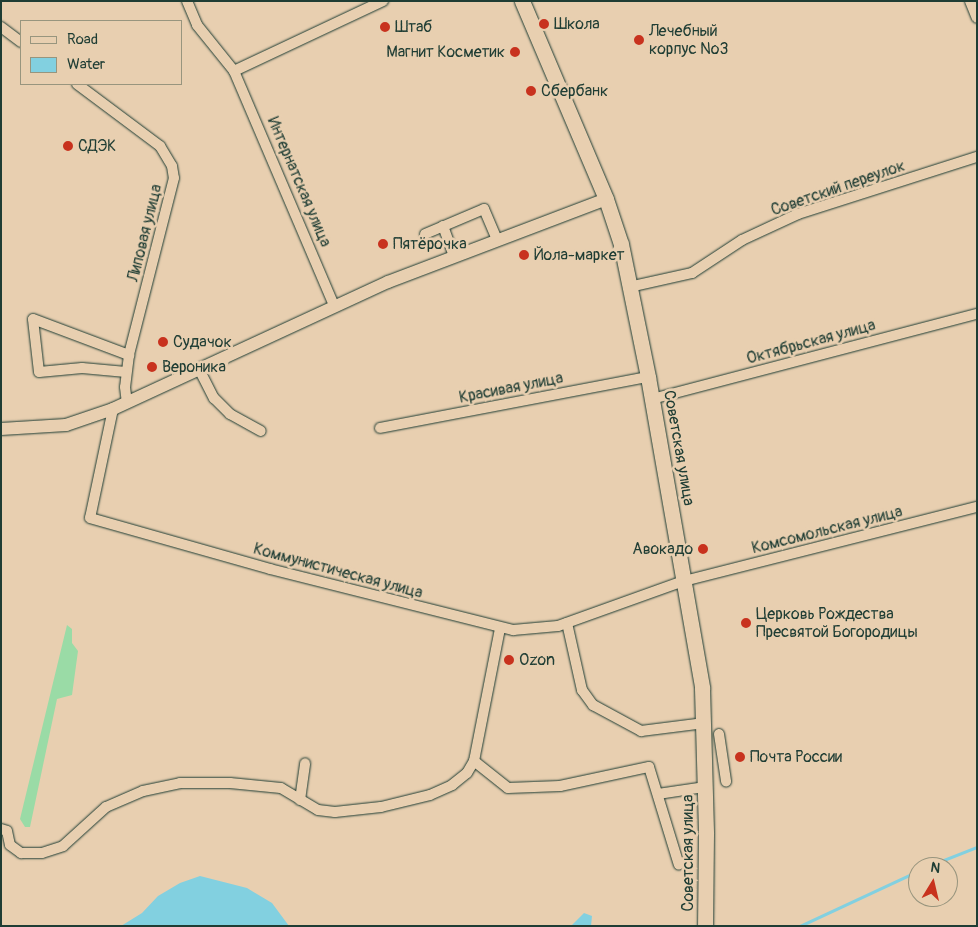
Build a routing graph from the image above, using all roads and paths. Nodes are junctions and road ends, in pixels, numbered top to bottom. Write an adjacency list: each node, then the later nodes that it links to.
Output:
1 (187, 1): 8 (street, Интернатская улица)
2 (383, 1): 8 (street)
3 (522, 1): 11 (main road, Советская улица)
4 (970, 1): 5 (street)
5 (977, 18)
6 (3, 30): 7 (street)
7 (20, 41)
8 (234, 71): 17 (street, Интернатская улица)
9 (78, 85): 19 (street, Липовая улица)
10 (977, 158): 16 (street, Советский переулок)
11 (606, 199): 14 (street); 16 (main road, Советская улица)
12 (443, 226): 13 (street); 14 (street); 15 (street)
13 (425, 234)
14 (497, 240): 15 (street)
15 (454, 256): 17 (street)
16 (629, 287): 22 (main road, Советская улица)
17 (334, 306): 20 (street)
18 (977, 314): 23 (street, Октябрьская улица)
19 (129, 355): 21 (street, Липовая улица); 21 (street)
20 (200, 369): 24 (street); 28 (street)
21 (126, 372): 24 (street, Липовая улица)
22 (648, 377): 23 (main road, Советская улица); 26 (street, Красивая улица)
23 (652, 399): 30 (main road, Советская улица)
24 (127, 403): 25 (street)
25 (113, 409): 27 (street); 32 (street, Коммунистическая улица)
26 (380, 428)
27 (1, 429)
28 (261, 431)
29 (977, 507): 30 (street, Комсомольская улица)
30 (684, 581): 31 (street, Коммунистическая улица); 33 (main road, Советская улица)
31 (567, 623): 32 (street, Коммунистическая улица); 33 (street)
32 (500, 629): 35 (street)
33 (704, 723): 38 (main road, Советская улица)
34 (719, 734): 37 (street)
35 (474, 760): 39 (street); 40 (street)
36 (305, 763): 40 (street)
37 (726, 782)
38 (705, 787): 39 (street); 43 (main road, Советская улица)
39 (658, 794): 42 (street)
40 (300, 800): 41 (street)
41 (1, 829)
42 (679, 865)
43 (705, 924)

